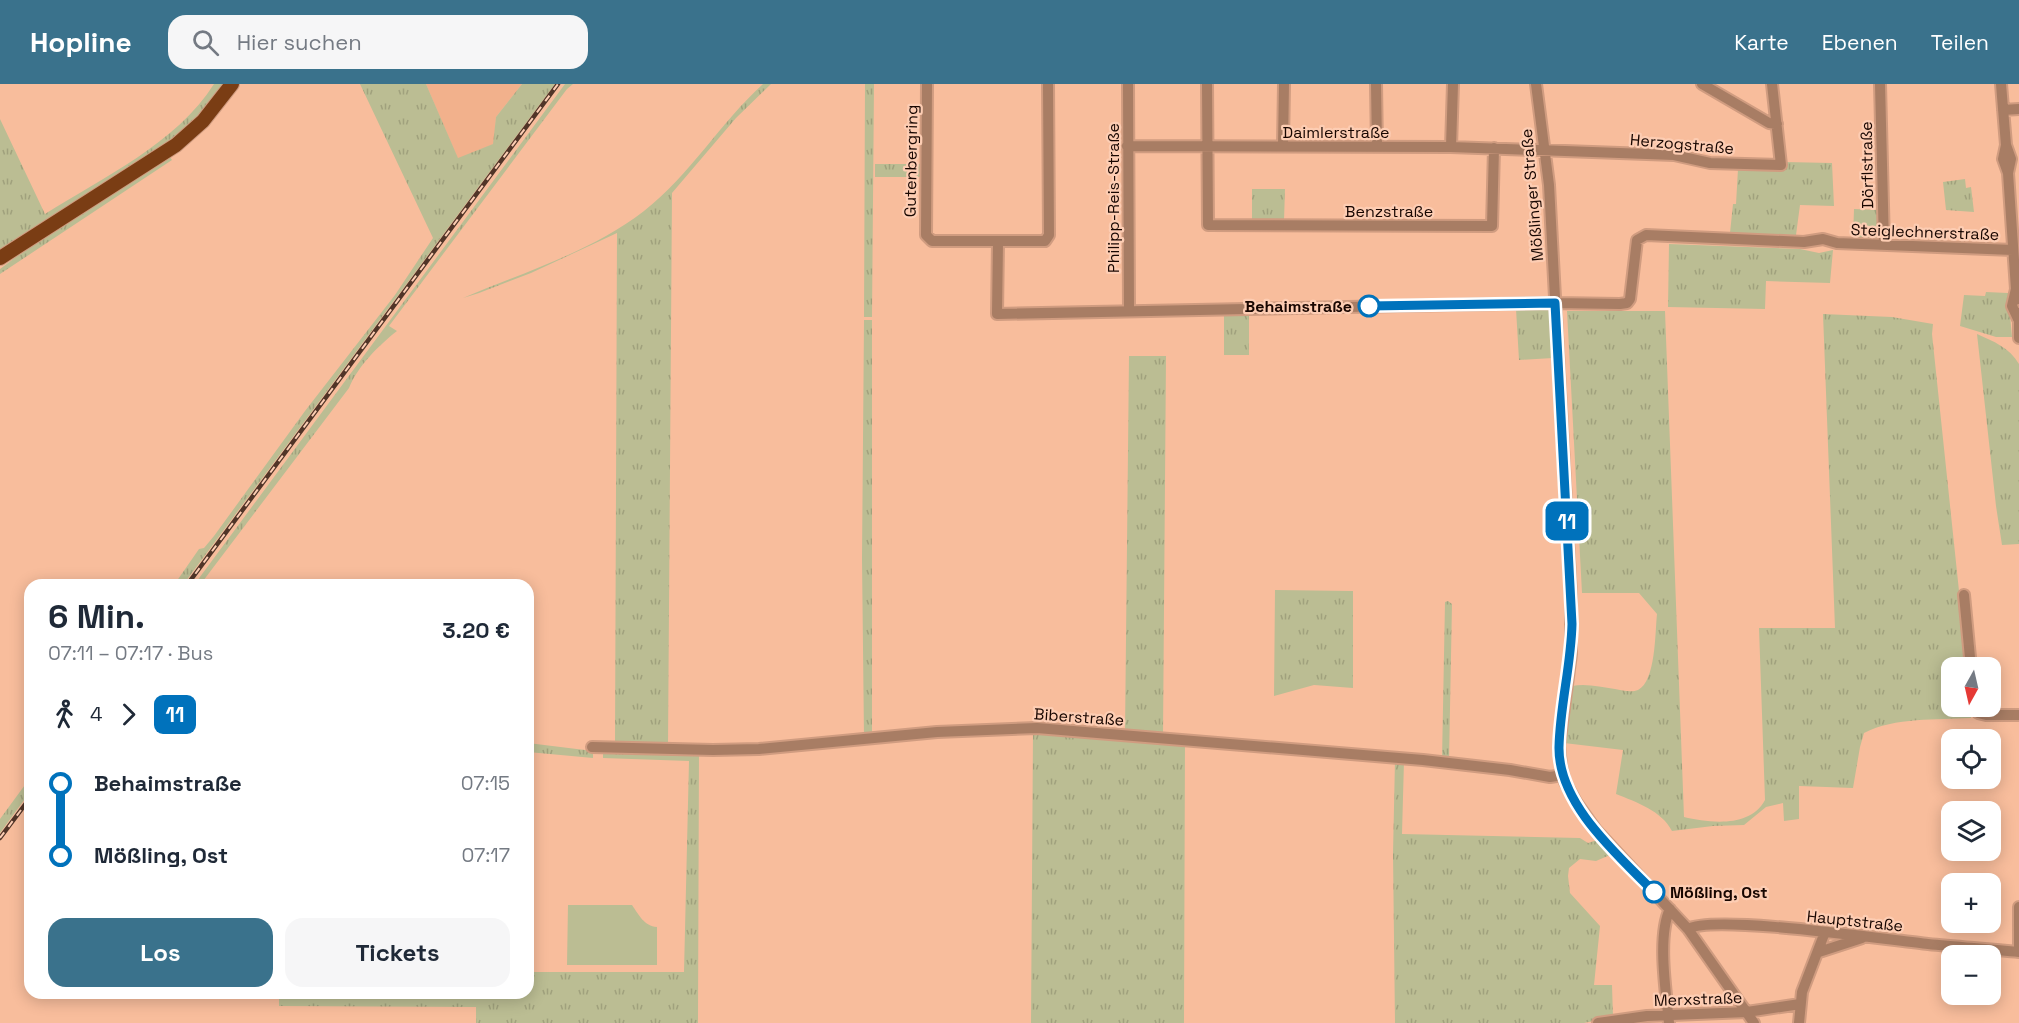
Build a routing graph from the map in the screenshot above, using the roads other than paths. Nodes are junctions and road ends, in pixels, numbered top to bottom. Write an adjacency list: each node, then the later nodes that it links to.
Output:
1 (232, 84): 27 (main road)
2 (927, 84): 24 (street, Gutenbergring)
3 (1048, 84): 24 (street, Gutenbergring)
4 (1128, 84): 17 (street, Philipp-Reis-Straße)
5 (1207, 84): 19 (street)
6 (1284, 84): 18 (street)
7 (1376, 84): 20 (street)
8 (1453, 84): 21 (street)
9 (1536, 84): 23 (street, Mößlinger Straße)
10 (1702, 84): 16 (street)
11 (1772, 84): 16 (street)
12 (1880, 84): 25 (street, Dörflstraße)
13 (2001, 84): 15 (street)
14 (2019, 109): 15 (street)
15 (2003, 110): 26 (street)
16 (1777, 124): 23 (street, Herzogstraße)
17 (1127, 146): 19 (street, Daimlerstraße); 30 (street, Philipp-Reis-Straße)
18 (1283, 146): 19 (street, Daimlerstraße); 20 (street, Daimlerstraße)
19 (1207, 147): 22 (street, Benzstraße)
20 (1377, 147): 21 (street, Daimlerstraße)
21 (1451, 147): 22 (street, Daimlerstraße)
22 (1494, 148): 23 (street, Daimlerstraße)
23 (1545, 151): 29 (street, Mößlinger Straße)
24 (998, 242): 30 (street)
25 (1884, 245): 26 (street, Steiglechnerstraße); 29 (street, Steiglechnerstraße)
26 (2013, 250): 28 (street)
27 (0, 258)
28 (2017, 294): 31 (street)
29 (1555, 303): 30 (street); 38 (street, Mößlinger Straße)
30 (1129, 311)
31 (2018, 316): 32 (street)
32 (2019, 338)
33 (1964, 595): 34 (street)
34 (1970, 657)
35 (2019, 715): 36 (street)
36 (2001, 716)
37 (592, 747): 38 (street, Biberstraße)
38 (1563, 775): 40 (street, Mößlinger Straße)
39 (2019, 907): 45 (street)
40 (1670, 909): 41 (street, Mößlinger Straße); 48 (street)
41 (1688, 929): 42 (street, Hauptstraße); 47 (street, Mößlinger Straße)
42 (1825, 932): 43 (street, Hauptstraße); 44 (street)
43 (1867, 937): 44 (street); 45 (street, Hauptstraße)
44 (1819, 952): 46 (street)
45 (2019, 952)
46 (1800, 1004): 47 (street, Merxstraße); 51 (street)
47 (1747, 1012): 48 (street, Merxstraße); 50 (street, Mößlinger Straße)
48 (1668, 1019): 49 (street, Merxstraße)
49 (1598, 1023)
50 (1754, 1023)
51 (1799, 1023)

